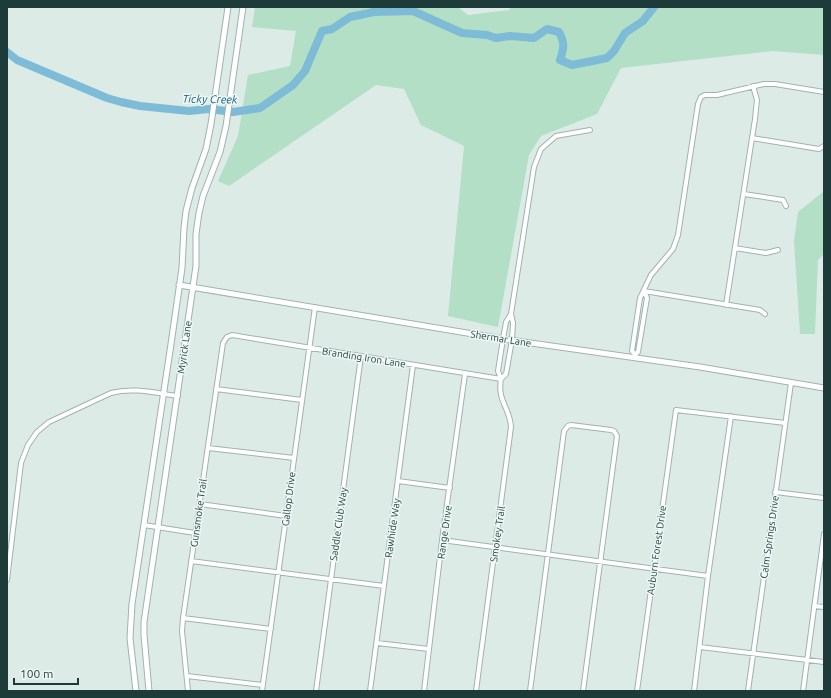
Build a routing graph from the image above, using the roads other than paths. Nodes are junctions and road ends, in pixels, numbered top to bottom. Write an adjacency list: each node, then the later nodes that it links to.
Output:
1 (228, 7): 12 (street, Myrick Lane)
2 (243, 7): 13 (street, Myrick Lane)
3 (753, 86): 4 (street); 6 (street); 14 (street)
4 (824, 92)
5 (590, 130): 17 (street)
6 (752, 138): 7 (street); 8 (street)
7 (823, 147)
8 (744, 194): 9 (street); 10 (street)
9 (786, 206)
10 (735, 248): 11 (street); 15 (street)
11 (778, 250)
12 (179, 285): 13 (street, Shermar Lane); 31 (street, Myrick Lane)
13 (193, 287): 16 (street, Shermar Lane); 32 (street, Myrick Lane)
14 (644, 291): 15 (street); 24 (street); 24 (street)
15 (726, 305): 18 (street)
16 (315, 307): 20 (street, Shermar Lane); 22 (street, Gallop Drive)
17 (511, 314): 20 (street, Smokey Trail); 21 (street, Smokey Trail)
18 (765, 314)
19 (227, 337): 22 (street, Branding Iron Lane); 30 (street, Gunsmoke Trail)
20 (503, 339): 21 (street, Shermar Lane); 27 (street, Smokey Trail)
21 (512, 340): 24 (street, Shermar Lane); 27 (street, Smokey Trail)
22 (309, 348): 23 (street, Branding Iron Lane); 33 (street, Gallop Drive)
23 (360, 356): 25 (street, Branding Iron Lane); 58 (street, Saddle Club Way)
24 (634, 356): 28 (street, Shermar Lane)
25 (413, 365): 26 (street, Branding Iron Lane); 38 (street, Rawhide Way)
26 (465, 374): 27 (street, Branding Iron Lane); 39 (street, Range Drive)
27 (501, 380): 49 (street, Smokey Trail)
28 (791, 383): 29 (street, Shermar Lane); 35 (street, Calm Springs Drive)
29 (824, 388)
30 (216, 389): 33 (street); 36 (street, Gunsmoke Trail)
31 (164, 394): 32 (street); 44 (street, Myrick Lane); 57 (street)
32 (178, 396): 45 (street, Myrick Lane)
33 (302, 400): 37 (street, Gallop Drive)
34 (731, 416): 35 (street); 54 (street, Auburn Forest Drive); 56 (street)
35 (785, 423): 40 (street, Calm Springs Drive)
36 (208, 448): 37 (street); 42 (street, Gunsmoke Trail)
37 (294, 458): 43 (street, Gallop Drive)
38 (398, 481): 39 (street); 59 (street, Rawhide Way)
39 (450, 488): 48 (street, Range Drive)
40 (776, 492): 41 (street); 67 (street, Calm Springs Drive)
41 (824, 498)
42 (200, 504): 43 (street); 46 (street, Gunsmoke Trail)
43 (286, 516): 55 (street, Gallop Drive)
44 (144, 525): 45 (street); 72 (street, Myrick Lane)
45 (158, 528): 46 (street); 73 (street, Myrick Lane)
46 (195, 533): 52 (street, Gunsmoke Trail)
47 (824, 534): 50 (street)
48 (442, 540): 49 (street); 66 (street, Range Drive)
49 (495, 547): 51 (street); 79 (street, Smokey Trail)
50 (823, 553): 60 (street)
51 (548, 554): 53 (street); 53 (street); 80 (street)
52 (191, 561): 55 (street); 62 (street, Gunsmoke Trail)
53 (600, 561): 54 (street); 81 (street)
54 (654, 568): 56 (street); 82 (street, Auburn Forest Drive)
55 (278, 573): 58 (street); 63 (street, Gallop Drive)
56 (708, 576): 65 (street)
57 (7, 580)
58 (331, 580): 59 (street); 76 (street, Saddle Club Way)
59 (384, 586): 64 (street, Rawhide Way)
60 (814, 606): 61 (street); 68 (street)
61 (824, 607)
62 (183, 618): 63 (street); 70 (street, Gunsmoke Trail)
63 (271, 629): 71 (street, Gallop Drive)
64 (377, 643): 66 (street); 77 (street, Rawhide Way)
65 (700, 646): 67 (street); 83 (street)
66 (429, 649): 78 (street, Range Drive)
67 (753, 653): 68 (street); 84 (street, Calm Springs Drive)
68 (807, 660): 69 (street); 85 (street)
69 (824, 662)
70 (187, 676): 71 (street); 74 (street, Gunsmoke Trail)
71 (263, 685): 75 (street, Gallop Drive)
72 (136, 691)
73 (149, 691)
74 (188, 691)
75 (262, 691)
76 (316, 691)
77 (370, 691)
78 (424, 691)
79 (476, 691)
80 (530, 691)
81 (583, 691)
82 (637, 691)
83 (694, 691)
84 (748, 691)
85 (803, 691)

